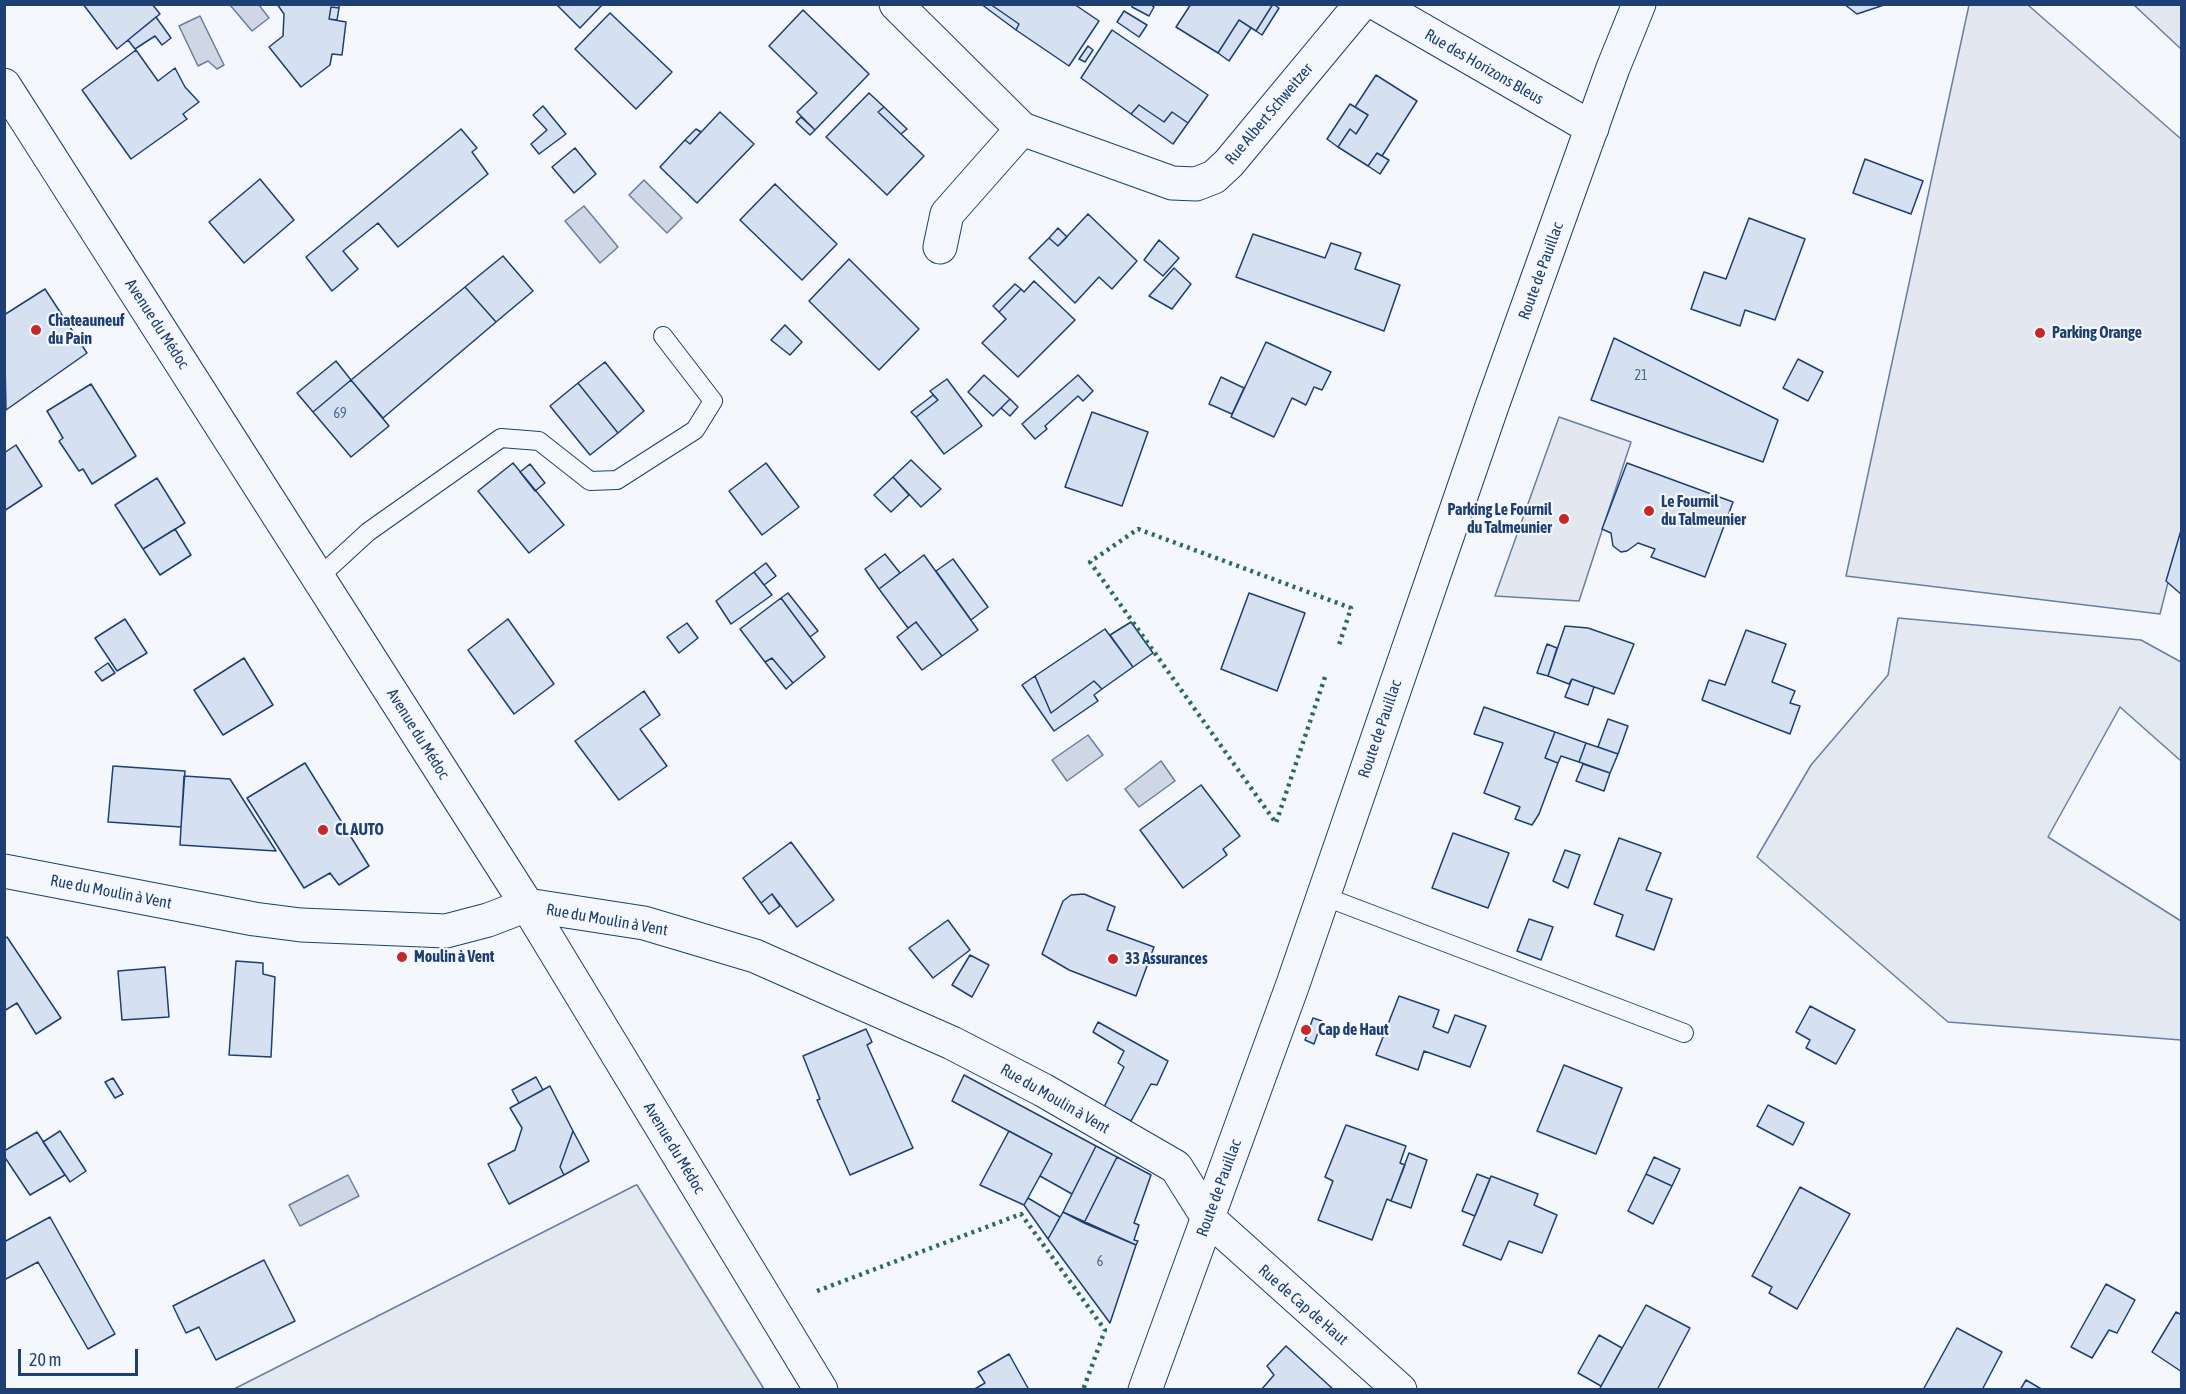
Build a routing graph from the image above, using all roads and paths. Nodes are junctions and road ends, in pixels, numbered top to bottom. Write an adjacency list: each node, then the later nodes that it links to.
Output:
1 (896, 4): 9 (main road, Rue Albert Schweitzer)
2 (1361, 4): 9 (main road, Rue Albert Schweitzer)
3 (1377, 4): 8 (main road, Rue des Horizons Bleus)
4 (1627, 4): 6 (main road, Route de Pauillac)
5 (1639, 4): 6 (main road, Route de Pauillac)
6 (1613, 68): 8 (main road, Route de Pauillac)
7 (4, 85): 12 (main road, Avenue du Médoc)
8 (1592, 128): 14 (main road, Route de Pauillac)
9 (1022, 129): 10 (main road)
10 (940, 247)
11 (663, 336): 12 (lane)
12 (318, 578): 15 (main road, Avenue du Médoc)
13 (4, 871): 15 (main road, Rue du Moulin à Vent)
14 (1323, 896): 16 (lane); 17 (main road, Route de Pauillac)
15 (527, 905): 17 (main road, Rue du Moulin à Vent); 18 (main road, Avenue du Médoc)
16 (1684, 1033)
17 (1208, 1218): 19 (main road, Route de Pauillac); 20 (main road, Rue de Cap de Haut)
18 (821, 1389)
19 (1145, 1389)
20 (1400, 1389)

